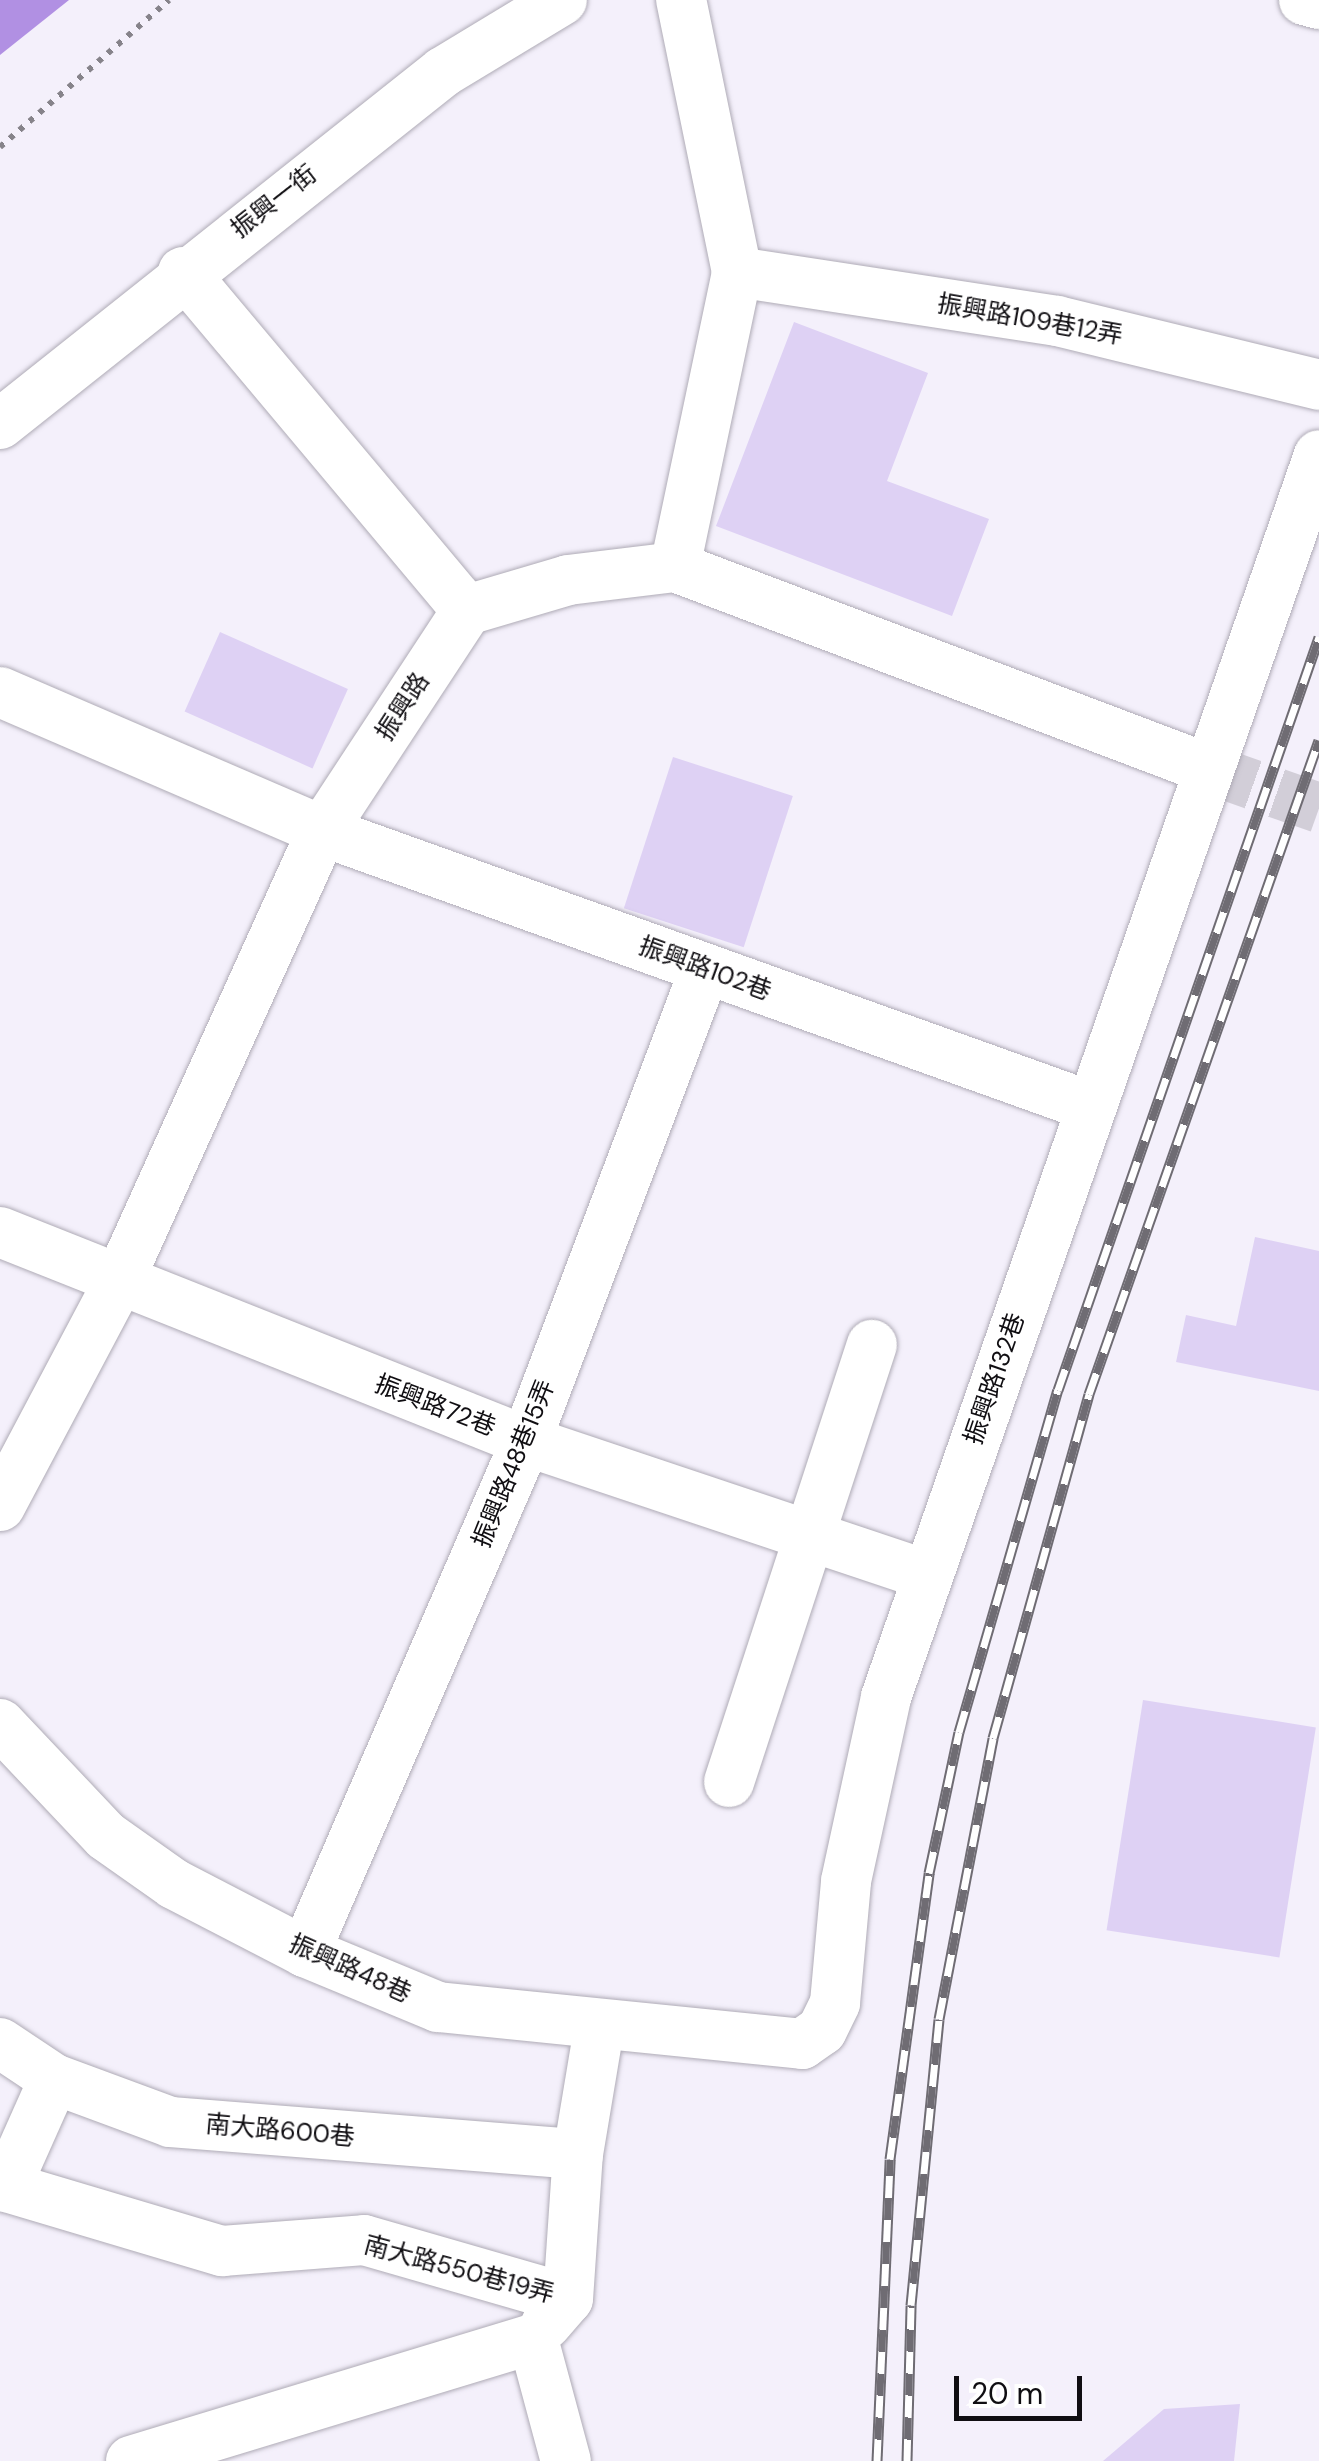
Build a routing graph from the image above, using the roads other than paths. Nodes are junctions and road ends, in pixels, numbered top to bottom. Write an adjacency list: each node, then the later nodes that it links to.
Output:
1 (562, 0): 5 (street, 振興一街)
2 (681, 0): 6 (street)
3 (1304, 0): 4 (street)
4 (1319, 4)
5 (182, 272): 8 (street, 振興一街); 11 (street)
6 (737, 272): 7 (street, 振興路109巷12弄); 10 (street)
7 (1319, 385)
8 (0, 424)
9 (1319, 455): 13 (street, 振興路132巷)
10 (675, 568): 11 (street); 13 (street)
11 (467, 610): 14 (street, 振興路)
12 (0, 692): 14 (street, 振興路102巷)
13 (1206, 768): 16 (street, 振興路132巷)
14 (322, 830): 15 (street, 振興路102巷); 18 (street, 振興路)
15 (705, 969): 16 (street, 振興路102巷); 20 (street, 振興路48巷15弄)
16 (1089, 1106): 23 (street, 振興路132巷)
17 (0, 1232): 18 (street, 振興路72巷)
18 (118, 1283): 20 (street, 振興路72巷); 21 (street, 振興路)
19 (872, 1345): 22 (street)
20 (526, 1441): 22 (street, 振興路72巷); 26 (street, 振興路48巷15弄)
21 (0, 1506)
22 (810, 1536): 23 (street, 振興路72巷); 25 (street)
23 (927, 1575): 27 (street, 振興路132巷)
24 (0, 1724): 26 (street, 振興路48巷)
25 (729, 1782)
26 (306, 1952): 28 (street, 振興路48巷)
27 (834, 2003): 28 (street, 振興路48巷)
28 (599, 2028): 31 (street)
29 (0, 2043): 30 (street, 南大路600巷)
30 (54, 2079): 31 (street, 南大路600巷); 32 (street)
31 (578, 2154): 33 (street)
32 (3, 2186): 33 (street, 南大路550巷19弄)
33 (568, 2299): 34 (street)
34 (533, 2339): 35 (street); 36 (street)
35 (130, 2461)
36 (566, 2461)

